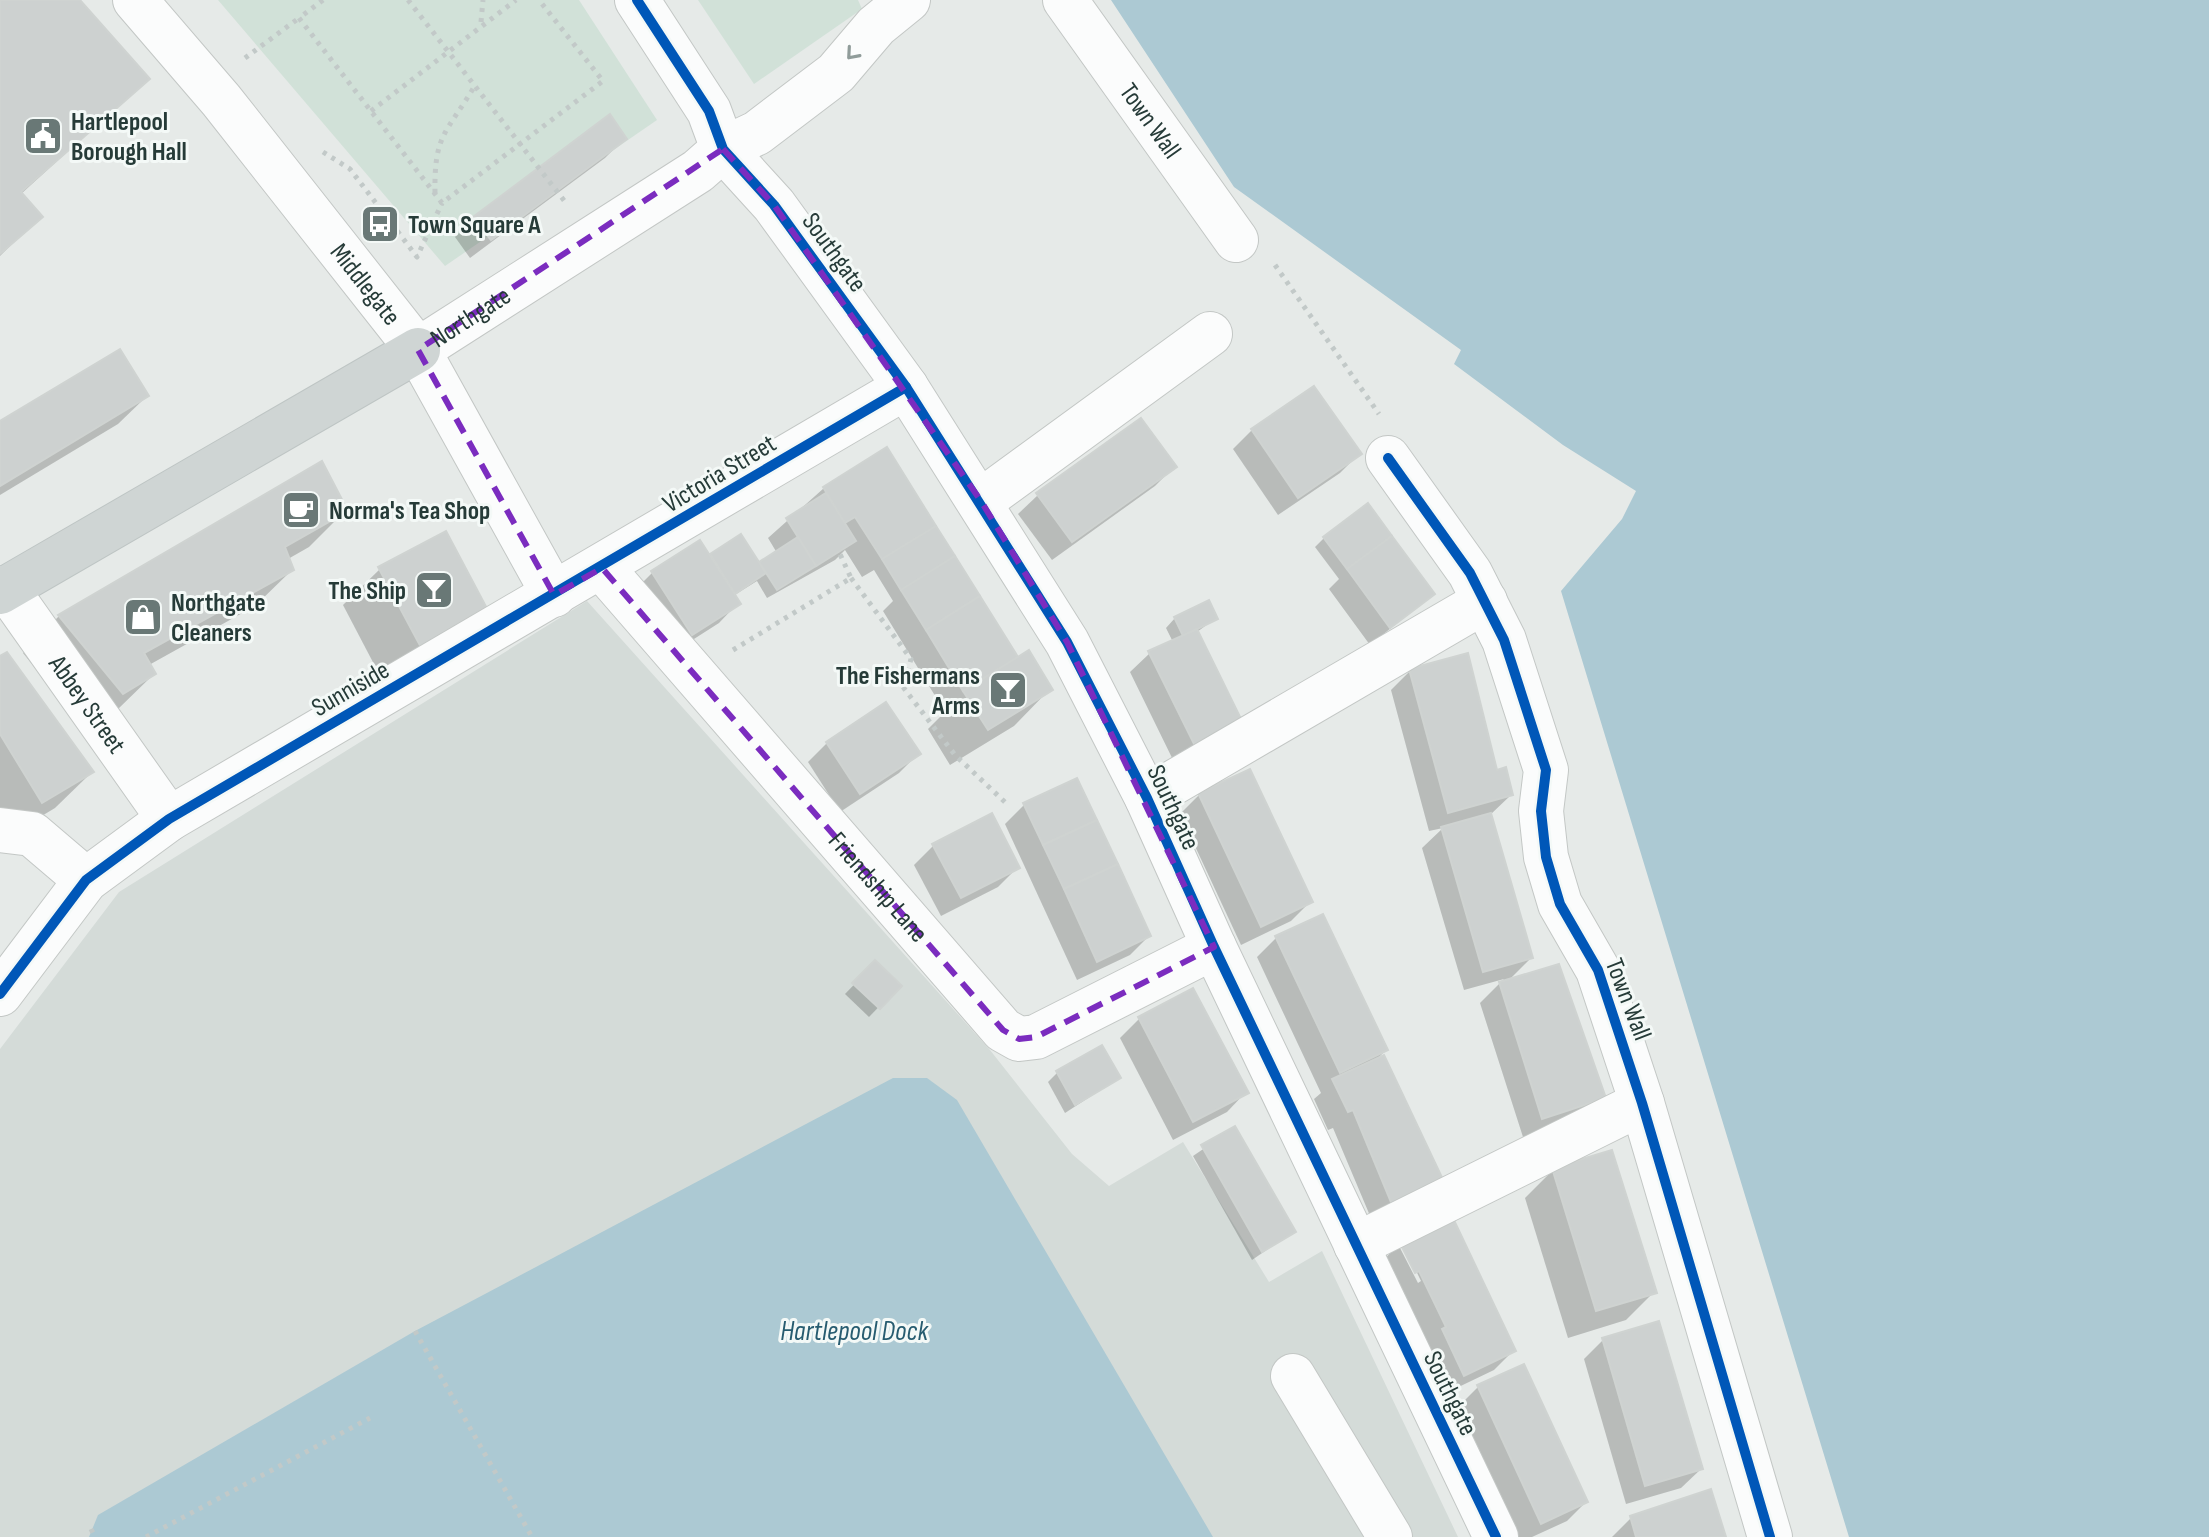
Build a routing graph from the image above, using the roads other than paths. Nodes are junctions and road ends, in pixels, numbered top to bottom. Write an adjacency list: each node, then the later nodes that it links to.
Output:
1 (135, 0): 8 (street, Middlegate)
2 (637, 0): 5 (street)
3 (908, 0): 5 (street, Northgate, one-way to 5)
4 (1065, 0): 6 (street, Town Wall)
5 (723, 149): 8 (street, Northgate); 9 (street, Southgate)
6 (1236, 240)
7 (1210, 334): 11 (street)
8 (418, 350): 13 (main road, Northgate); 14 (street, Middlegate)
9 (906, 387): 11 (street, Southgate); 12 (street, Victoria Street)
10 (1388, 458): 15 (street, Town Wall)
11 (981, 501): 16 (street, Southgate)
12 (602, 568): 14 (street, Victoria Street); 20 (street, Friendship Lane)
13 (3, 590): 17 (street, Abbey Street)
14 (554, 595): 17 (street, Sunniside)
15 (1485, 601): 16 (street); 22 (street, Town Wall)
16 (1147, 798): 20 (street, Southgate)
17 (169, 819): 19 (street, Sunniside)
18 (0, 830): 19 (street)
19 (86, 880): 21 (street, Sunniside)
20 (1214, 947): 23 (street, Southgate)
21 (0, 994)
22 (1642, 1103): 23 (street); 27 (street, Town Wall)
23 (1356, 1245): 26 (street, Southgate)
24 (1293, 1376): 25 (street)
25 (1390, 1537)
26 (1496, 1537)
27 (1770, 1537)

